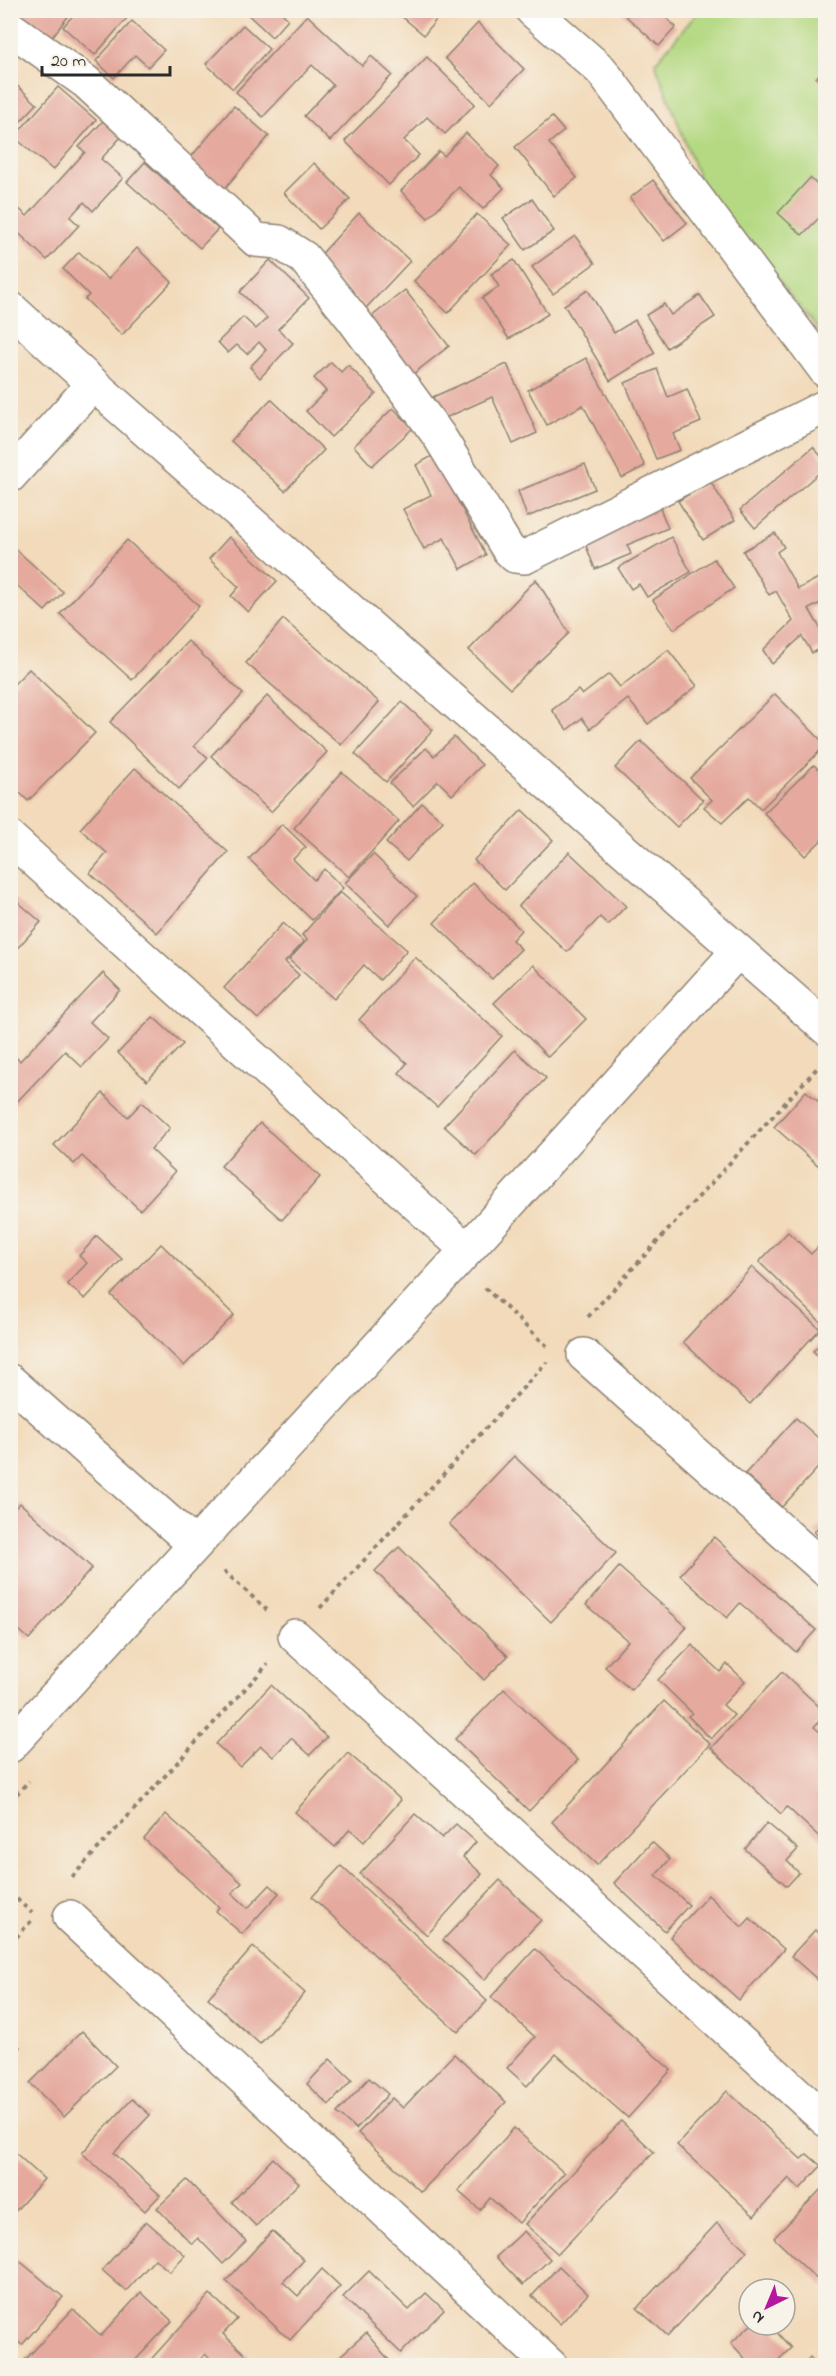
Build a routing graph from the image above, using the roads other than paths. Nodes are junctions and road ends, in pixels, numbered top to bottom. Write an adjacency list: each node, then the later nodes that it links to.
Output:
1 (532, 10): 4 (street)
2 (10, 28): 6 (street)
3 (10, 308): 5 (street)
4 (825, 371)
5 (93, 384): 7 (street); 9 (street)
6 (825, 406)
7 (10, 476)
8 (10, 838): 11 (street)
9 (738, 951): 10 (street); 11 (street)
10 (825, 1028)
11 (467, 1251): 14 (street)
12 (584, 1355): 15 (street)
13 (10, 1381): 14 (street)
14 (194, 1544): 17 (street)
15 (825, 1570)
16 (294, 1636): 19 (street)
17 (10, 1746)
18 (70, 1917): 20 (street)
19 (825, 2120)
20 (551, 2366)

